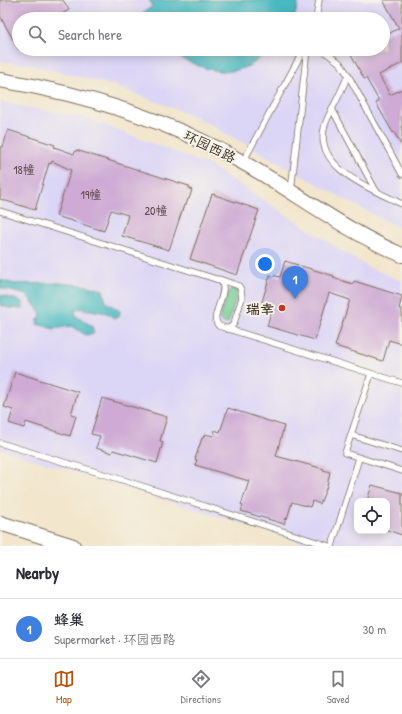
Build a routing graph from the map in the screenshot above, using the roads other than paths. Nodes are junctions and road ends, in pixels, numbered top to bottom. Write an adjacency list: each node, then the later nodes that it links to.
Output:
1 (319, 0): 2 (lane)
2 (317, 12)
3 (302, 56): 9 (lane)
4 (305, 56): 11 (lane)
5 (330, 56): 6 (lane)
6 (348, 75): 8 (lane); 10 (lane)
7 (0, 80): 9 (street, 环园西路)
8 (332, 109): 12 (lane); 12 (lane)
9 (243, 162): 11 (street, 环园西路)
10 (402, 174)
11 (291, 191): 15 (street, 环园西路)
12 (376, 192): 13 (lane)
13 (402, 204)
14 (0, 211): 16 (lane)
15 (402, 254)
16 (216, 279): 17 (lane); 17 (lane)
17 (227, 329): 18 (lane)
18 (371, 374): 19 (lane); 20 (lane)
19 (402, 384)
20 (351, 435): 22 (lane); 23 (lane)
21 (0, 443): 27 (lane)
22 (402, 451)
23 (358, 458): 24 (lane); 27 (lane)
24 (402, 471)
25 (0, 524): 26 (street)
26 (73, 546)
27 (331, 546)

